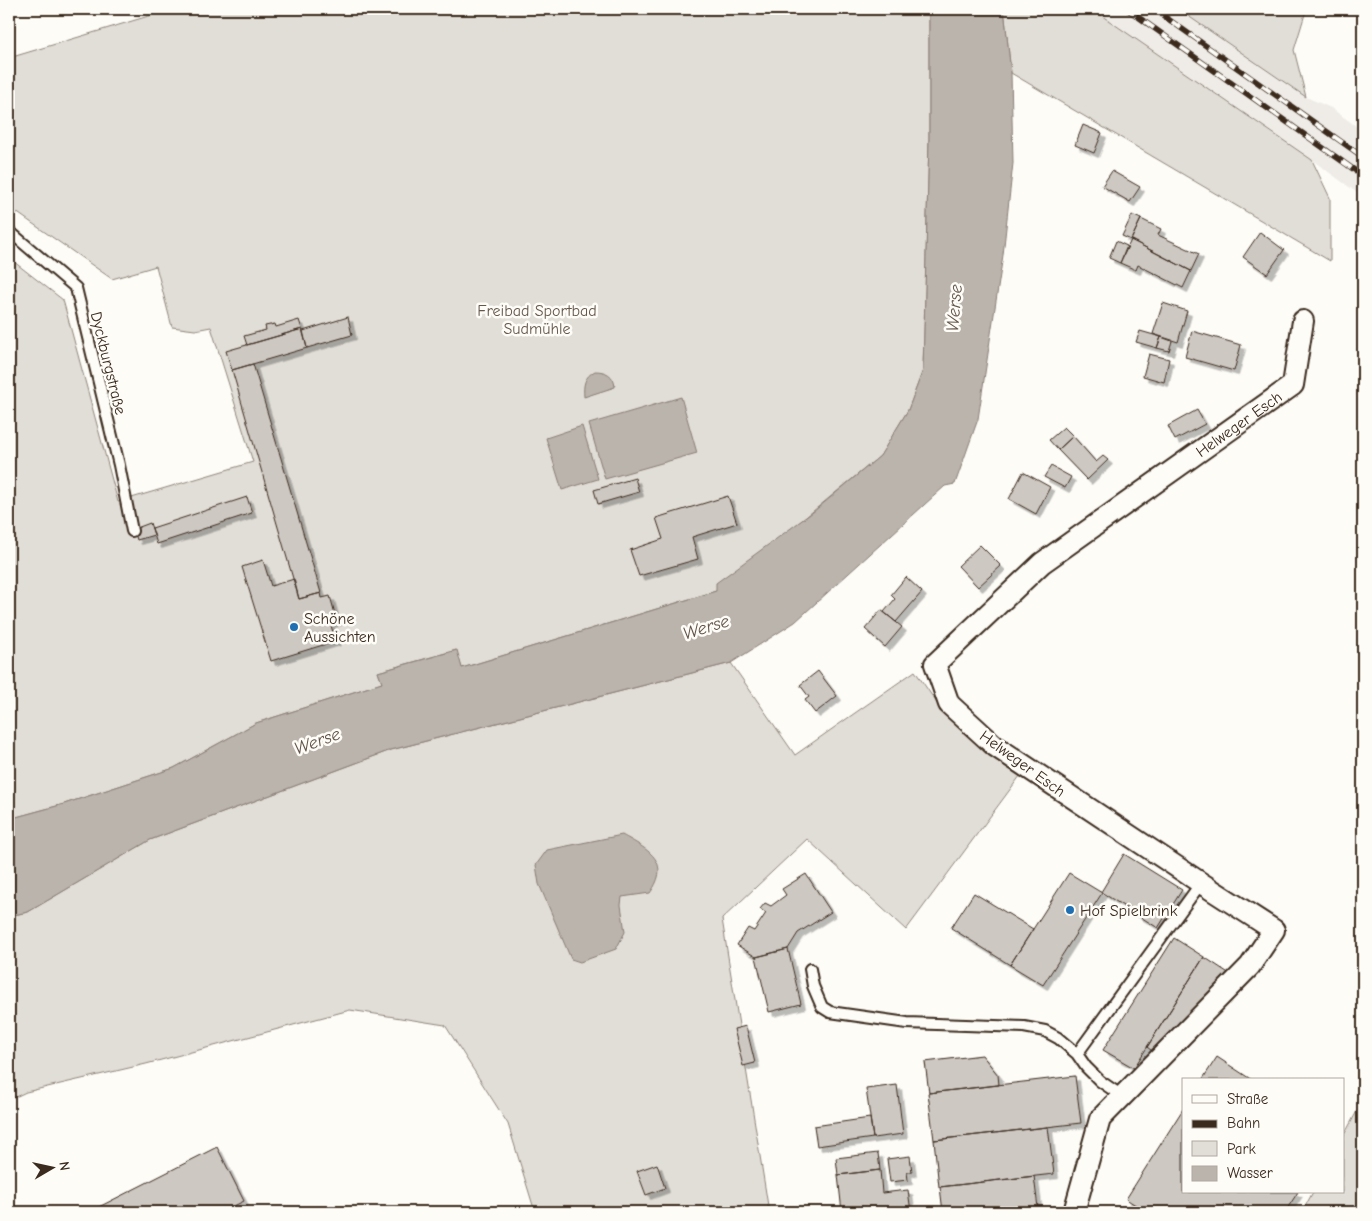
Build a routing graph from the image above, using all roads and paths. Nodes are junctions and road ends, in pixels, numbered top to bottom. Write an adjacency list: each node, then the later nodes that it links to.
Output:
1 (9, 231): 3 (lane, Dyckburgstraße)
2 (1303, 321): 4 (street, Helweger Esch)
3 (132, 531)
4 (1201, 883): 6 (lane); 7 (street, Helweger Esch)
5 (810, 970): 6 (lane)
6 (1077, 1054): 7 (lane)
7 (1122, 1096): 8 (street, Helweger Esch)
8 (1074, 1212)

